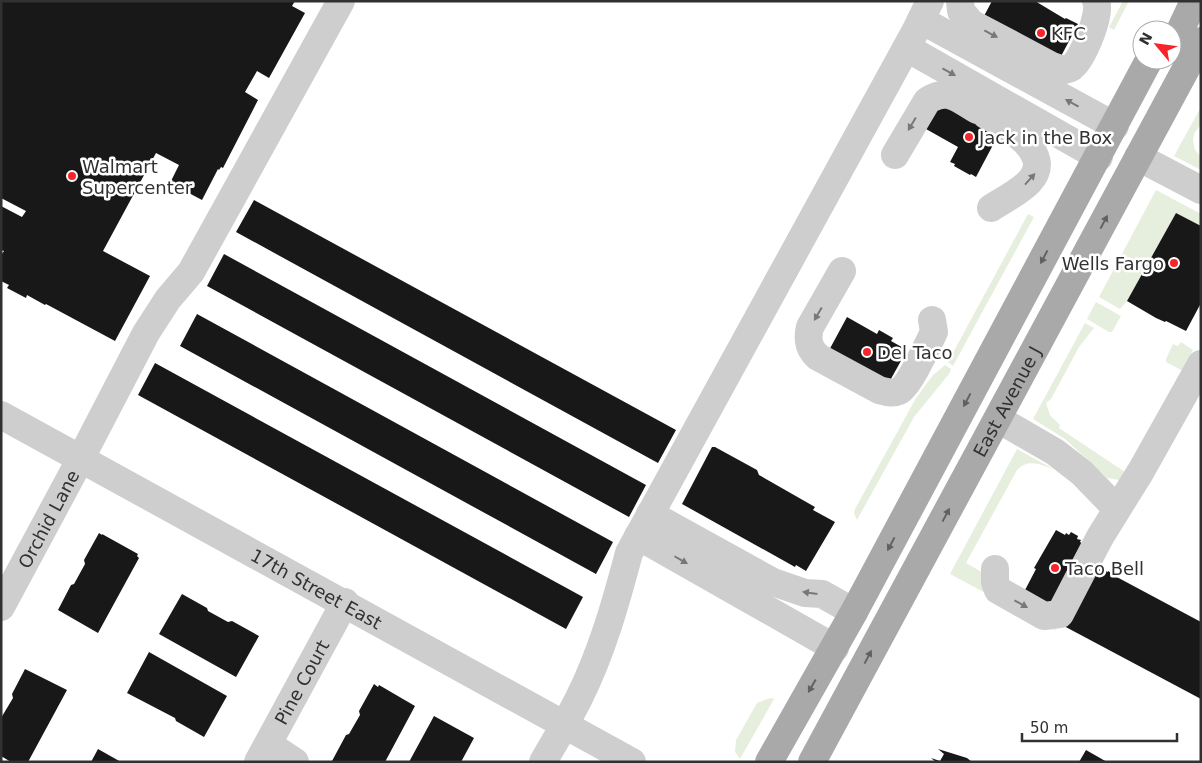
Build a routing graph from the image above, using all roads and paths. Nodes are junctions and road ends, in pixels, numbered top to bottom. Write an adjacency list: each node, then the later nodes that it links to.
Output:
1 (341, 1): 24 (street, Orchid Lane)
2 (960, 1): 3 (street, one-way to 3)
3 (1096, 1)
4 (1180, 1): 7 (main road)
5 (1194, 1): 8 (main road)
6 (926, 11): 10 (street); 13 (street, one-way to 6)
7 (1170, 20)
8 (1182, 27)
9 (1201, 41): 16 (main road, East Avenue J)
10 (906, 48): 14 (street, one-way to 14); 26 (street)
11 (1144, 70): 13 (main road, East Avenue J)
12 (1161, 70): 16 (main road)
13 (1114, 126): 14 (main road, East Avenue J)
14 (1100, 154): 23 (main road); 32 (main road, East Avenue J, one-way to 32)
15 (895, 155): 18 (street, one-way to 15)
16 (1138, 157): 17 (street); 23 (main road, East Avenue J, one-way to 16)
17 (1201, 190)
18 (991, 208)
19 (842, 271): 20 (street, one-way to 20)
20 (932, 320)
21 (1201, 364): 25 (street)
22 (1, 415): 24 (street, 17th Street East)
23 (998, 419): 25 (street); 40 (main road, East Avenue J, one-way to 23)
24 (81, 458): 29 (street, Orchid Lane); 30 (street, 17th Street East)
25 (1117, 509): 27 (street, one-way to 25)
26 (644, 525): 28 (street); 34 (street)
27 (995, 569)
28 (723, 570): 32 (street, one-way to 28); 33 (street)
29 (8, 577): 31 (street, Orchid Lane)
30 (345, 602): 34 (street, 17th Street East); 35 (street, Pine Court)
31 (1, 607)
32 (854, 612): 33 (main road, East Avenue J)
33 (835, 648): 39 (main road, East Avenue J, one-way to 39)
34 (564, 724): 37 (street); 38 (street, 17th Street East)
35 (263, 753): 36 (street)
36 (295, 762)
37 (543, 762)
38 (632, 762)
39 (769, 762)
40 (812, 762)

